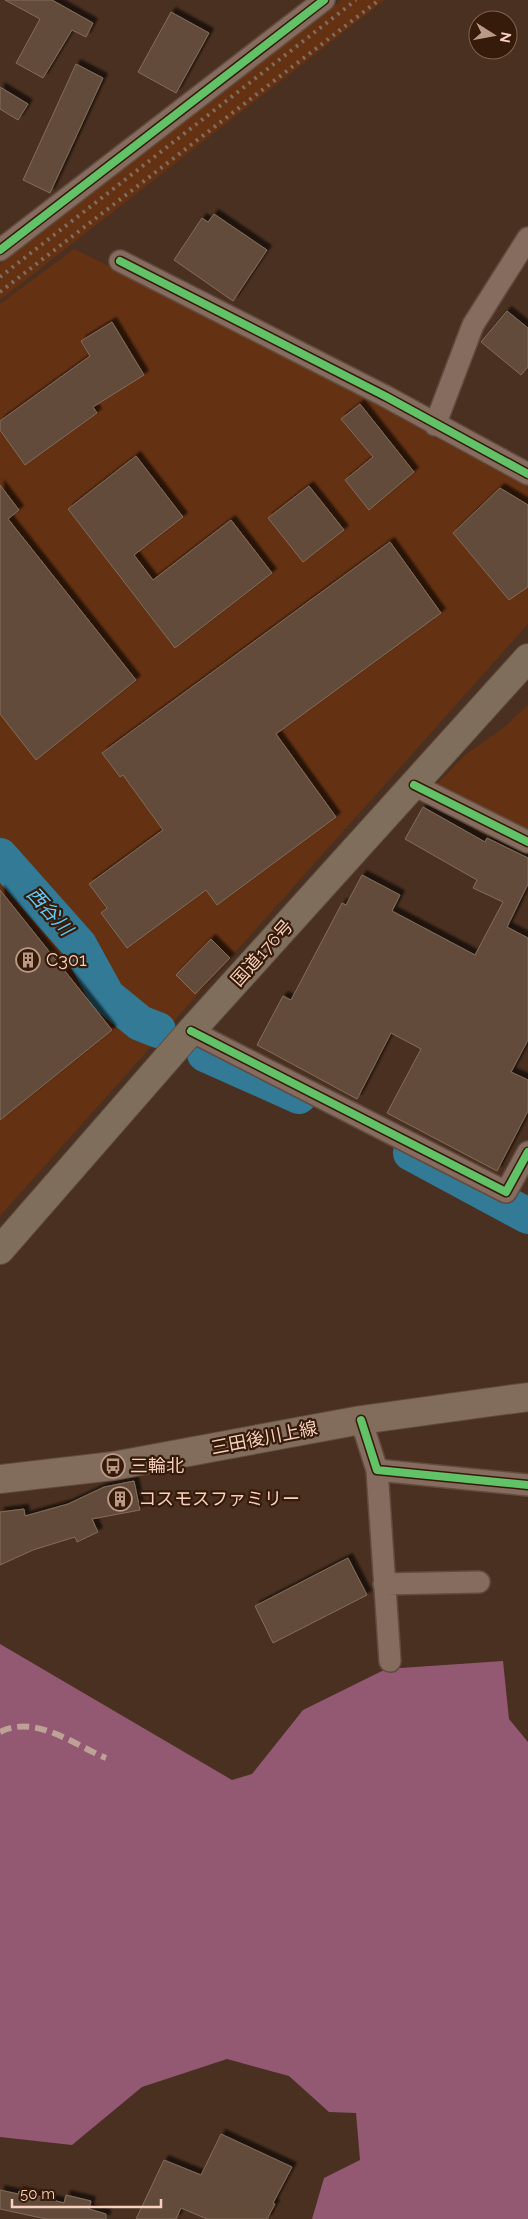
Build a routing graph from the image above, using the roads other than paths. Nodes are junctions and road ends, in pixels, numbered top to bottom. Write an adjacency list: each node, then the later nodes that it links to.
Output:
1 (324, 0): 3 (street)
2 (528, 238): 5 (street)
3 (0, 250)
4 (120, 261): 5 (street)
5 (435, 425): 6 (street)
6 (528, 474)
7 (528, 658): 8 (highway, 国道176号)
8 (414, 784): 9 (street); 10 (highway, 国道176号)
9 (528, 842)
10 (191, 1031): 11 (street); 12 (highway, 国道176号)
11 (528, 1152)
12 (0, 1250)
13 (528, 1397): 14 (main road, 三田後川上線)
14 (361, 1420): 15 (street); 16 (main road, 三田後川上線)
15 (377, 1470): 17 (street); 19 (street)
16 (0, 1479)
17 (528, 1485)
18 (478, 1582): 19 (street)
19 (384, 1584): 20 (street)
20 (390, 1661)

